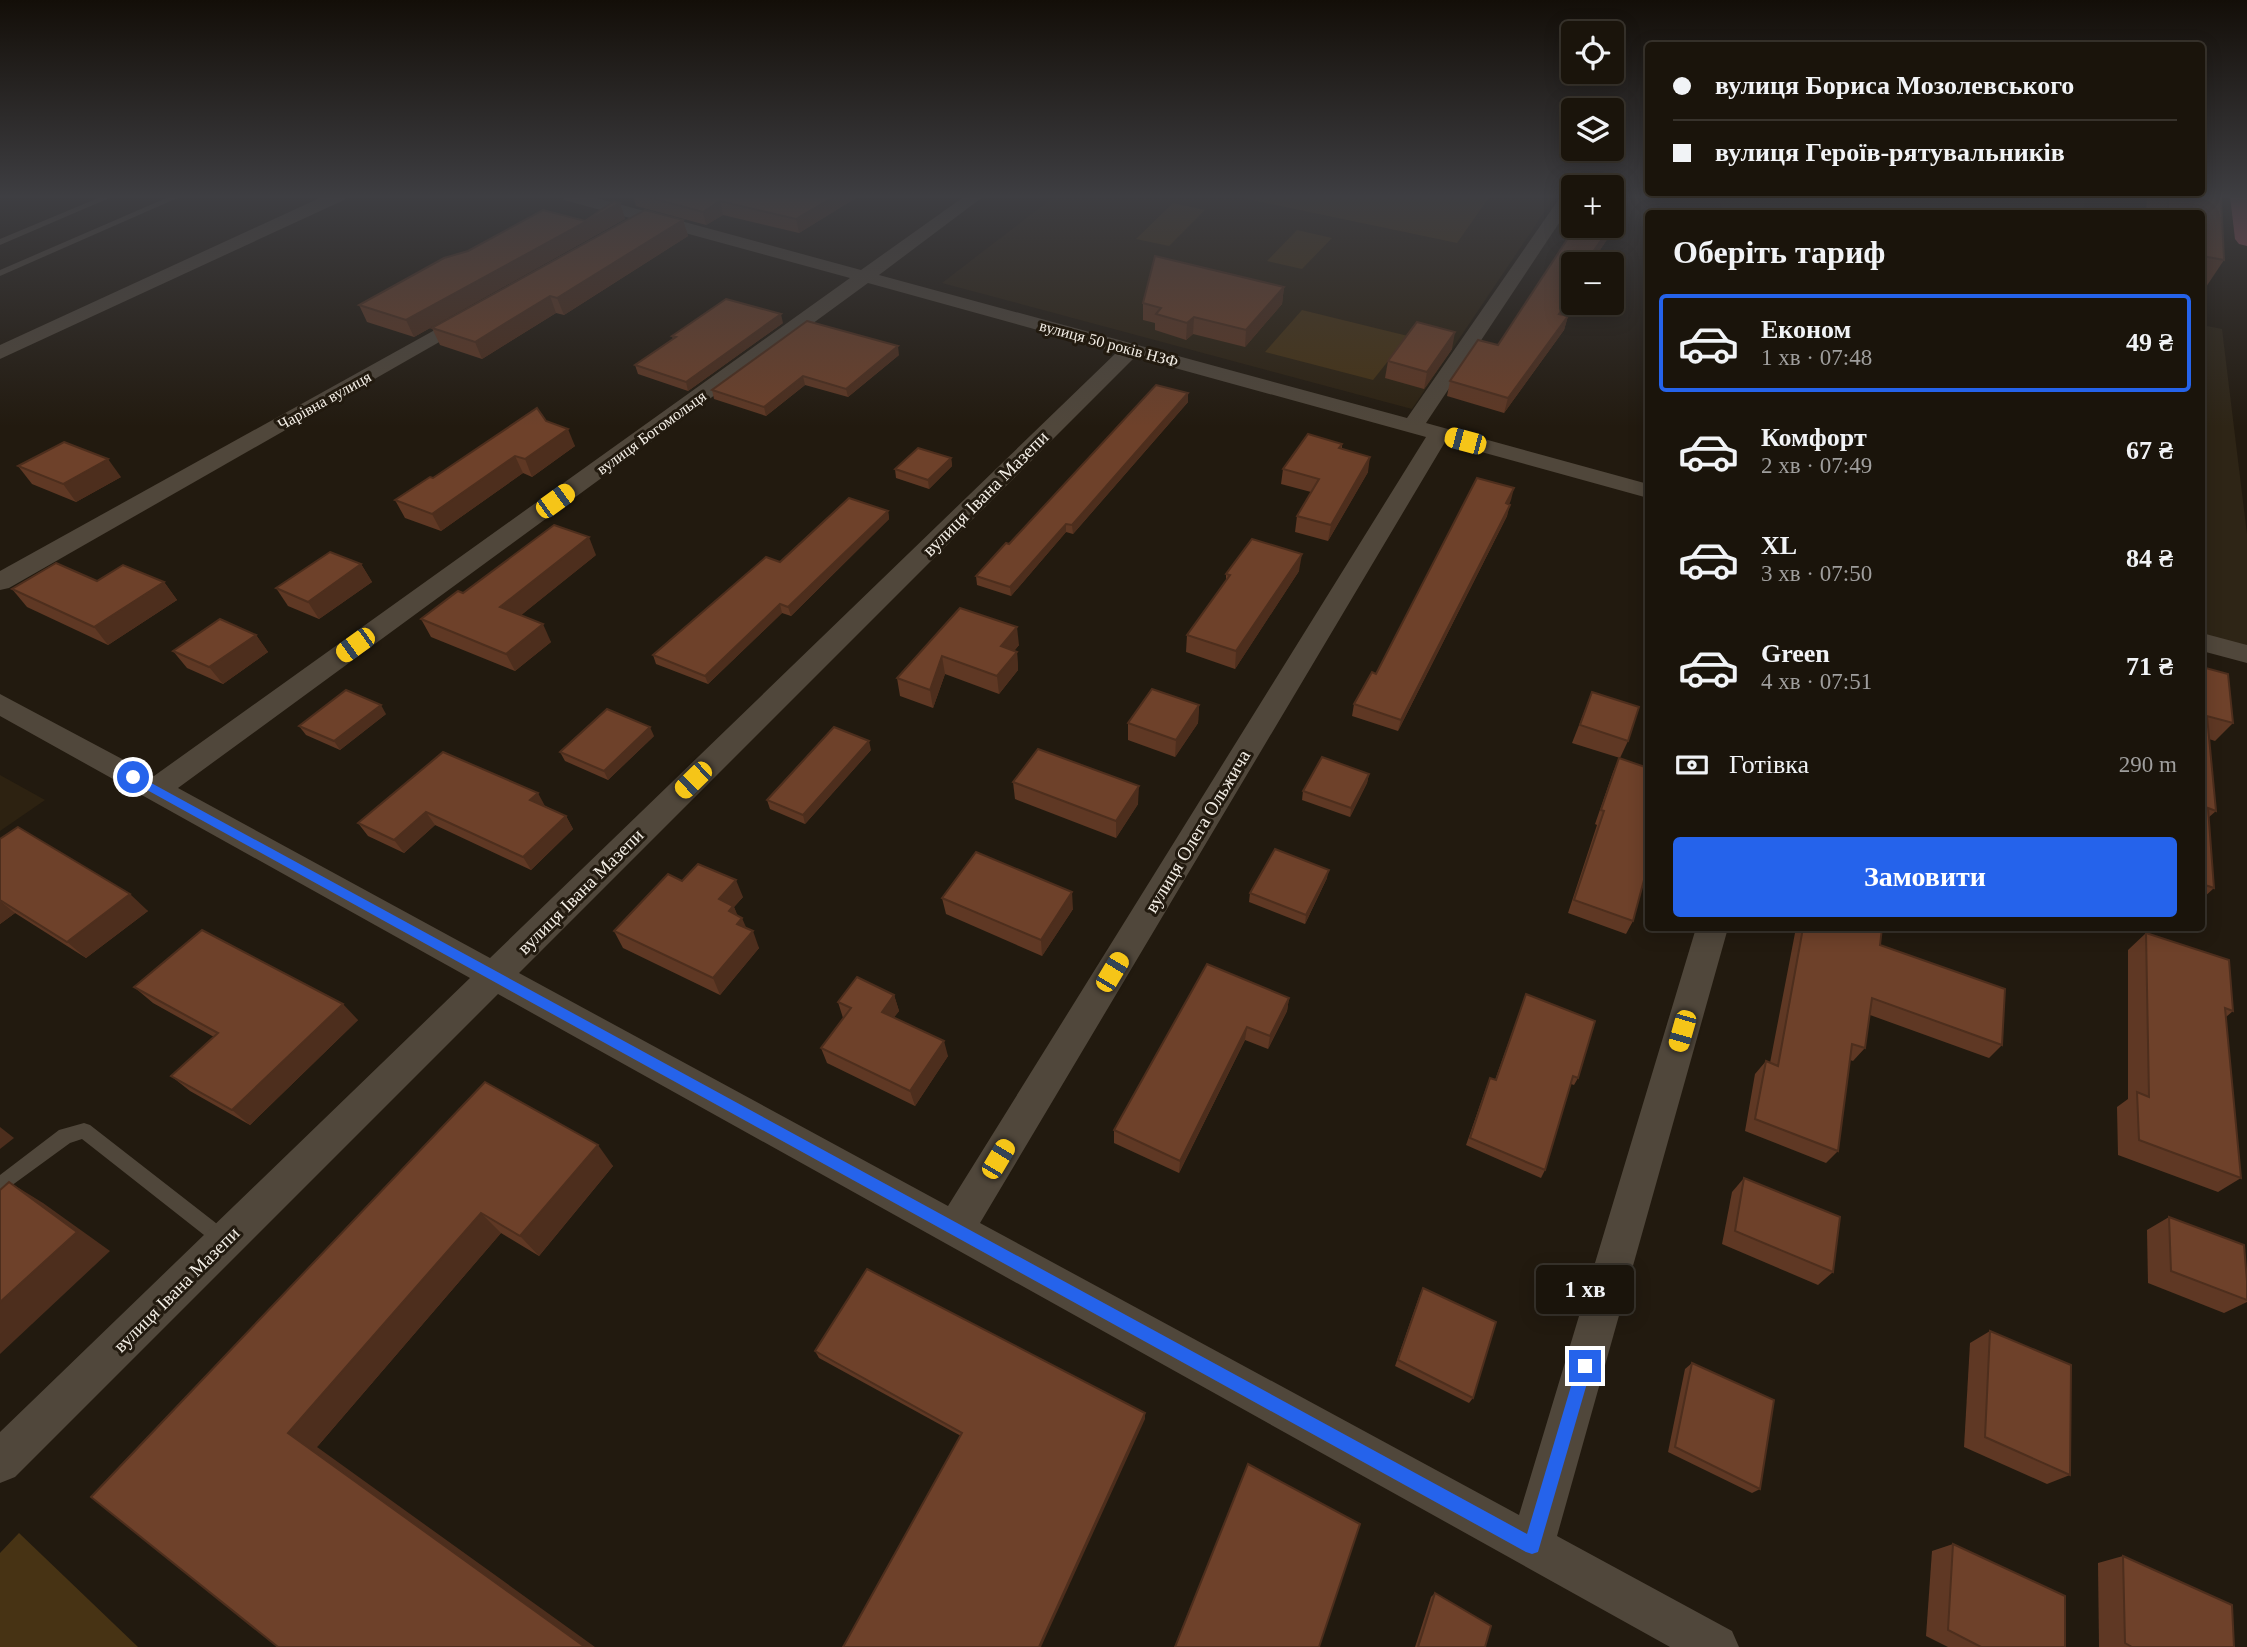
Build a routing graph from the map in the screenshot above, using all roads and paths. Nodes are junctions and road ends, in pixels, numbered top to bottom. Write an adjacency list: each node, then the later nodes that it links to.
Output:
1 (173, 273): 8 (street)
2 (851, 273): 5 (street, вулиця 50 років НЗФ)
3 (872, 273): 5 (street, вулиця Богомольця)
4 (1522, 273): 9 (street, вулиця Олега Ольжича)
5 (866, 277): 7 (street, вулиця 50 років НЗФ); 15 (street, вулиця Богомольця)
6 (491, 305): 11 (street, Чарівна вулиця)
7 (1131, 349): 9 (street, вулиця 50 років НЗФ); 17 (street, вулиця Івана Мазепи)
8 (0, 353)
9 (1426, 430): 10 (street, вулиця 50 років НЗФ); 19 (street, вулиця Олега Ольжича)
10 (1645, 490)
11 (0, 582)
12 (2205, 643): 13 (street)
13 (2247, 654)
14 (0, 704): 15 (street)
15 (155, 790): 17 (street)
16 (1711, 931): 22 (street)
17 (494, 975): 19 (street); 20 (street, вулиця Івана Мазепи)
18 (0, 1186): 20 (lane)
19 (955, 1229): 22 (street)
20 (225, 1241): 21 (street, вулиця Івана Мазепи)
21 (0, 1462)
22 (1532, 1546): 23 (street)
23 (1716, 1647)

